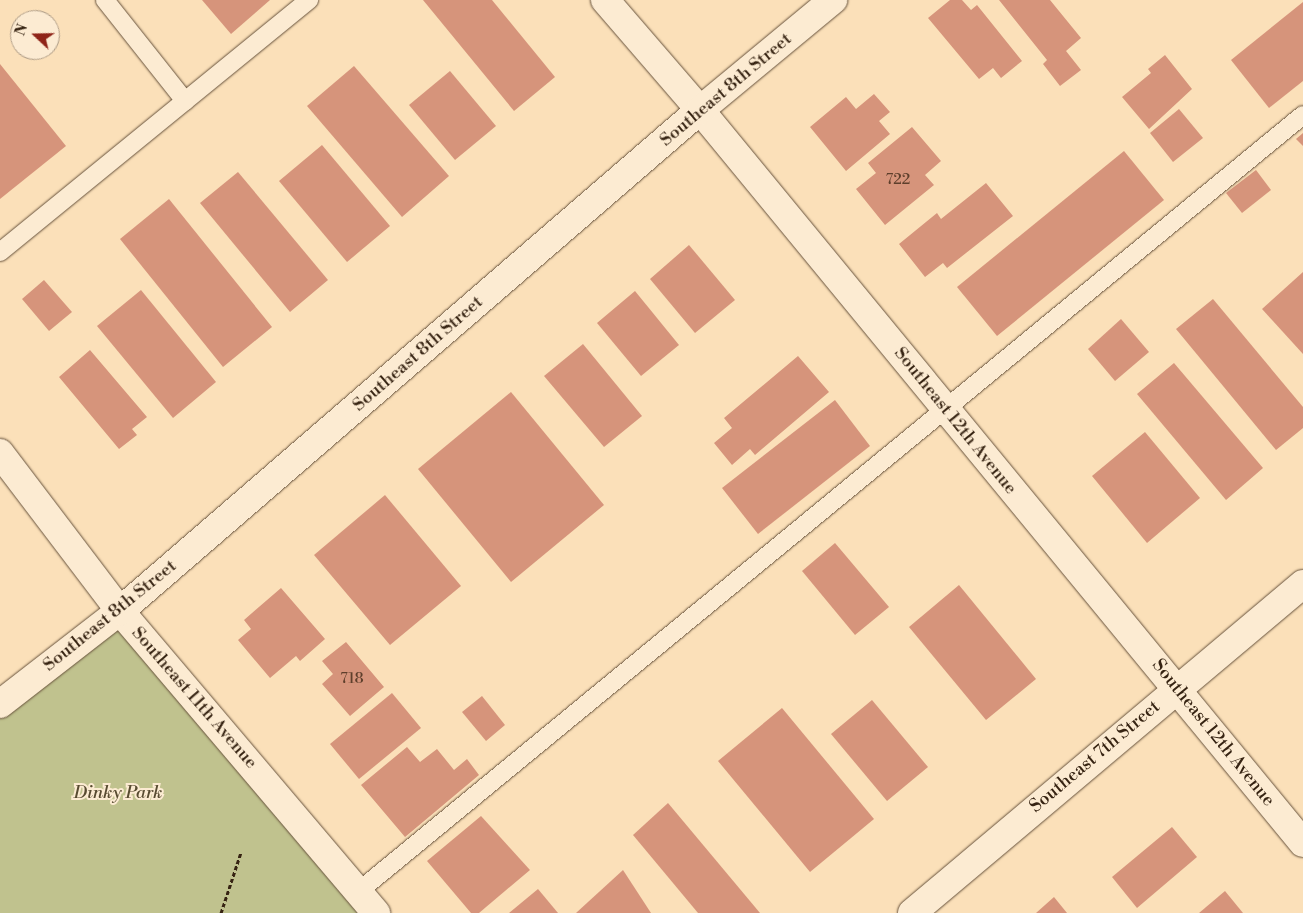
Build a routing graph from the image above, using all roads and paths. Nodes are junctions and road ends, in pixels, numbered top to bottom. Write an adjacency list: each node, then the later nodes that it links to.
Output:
1 (105, 0): 5 (lane)
2 (309, 0): 5 (lane)
3 (605, 0): 6 (street, Southeast 12th Avenue)
4 (833, 0): 6 (street, Southeast 8th Street)
5 (185, 101): 8 (lane)
6 (700, 110): 9 (street, Southeast 12th Avenue); 12 (street, Southeast 8th Street)
7 (1303, 115): 9 (lane)
8 (0, 252)
9 (947, 411): 13 (street, Southeast 12th Avenue); 17 (lane)
10 (0, 453): 12 (street, Southeast 11th Avenue)
11 (1303, 584): 13 (street, Southeast 7th Street)
12 (120, 611): 14 (street, Southeast 8th Street); 17 (street, Southeast 11th Avenue)
13 (1176, 689): 15 (street, Southeast 12th Avenue); 20 (street, Southeast 7th Street)
14 (0, 704)
15 (1303, 843)
16 (241, 852): 18 (path)
17 (359, 891): 19 (street, Southeast 11th Avenue)
18 (221, 913)
19 (376, 913)
20 (912, 913)

